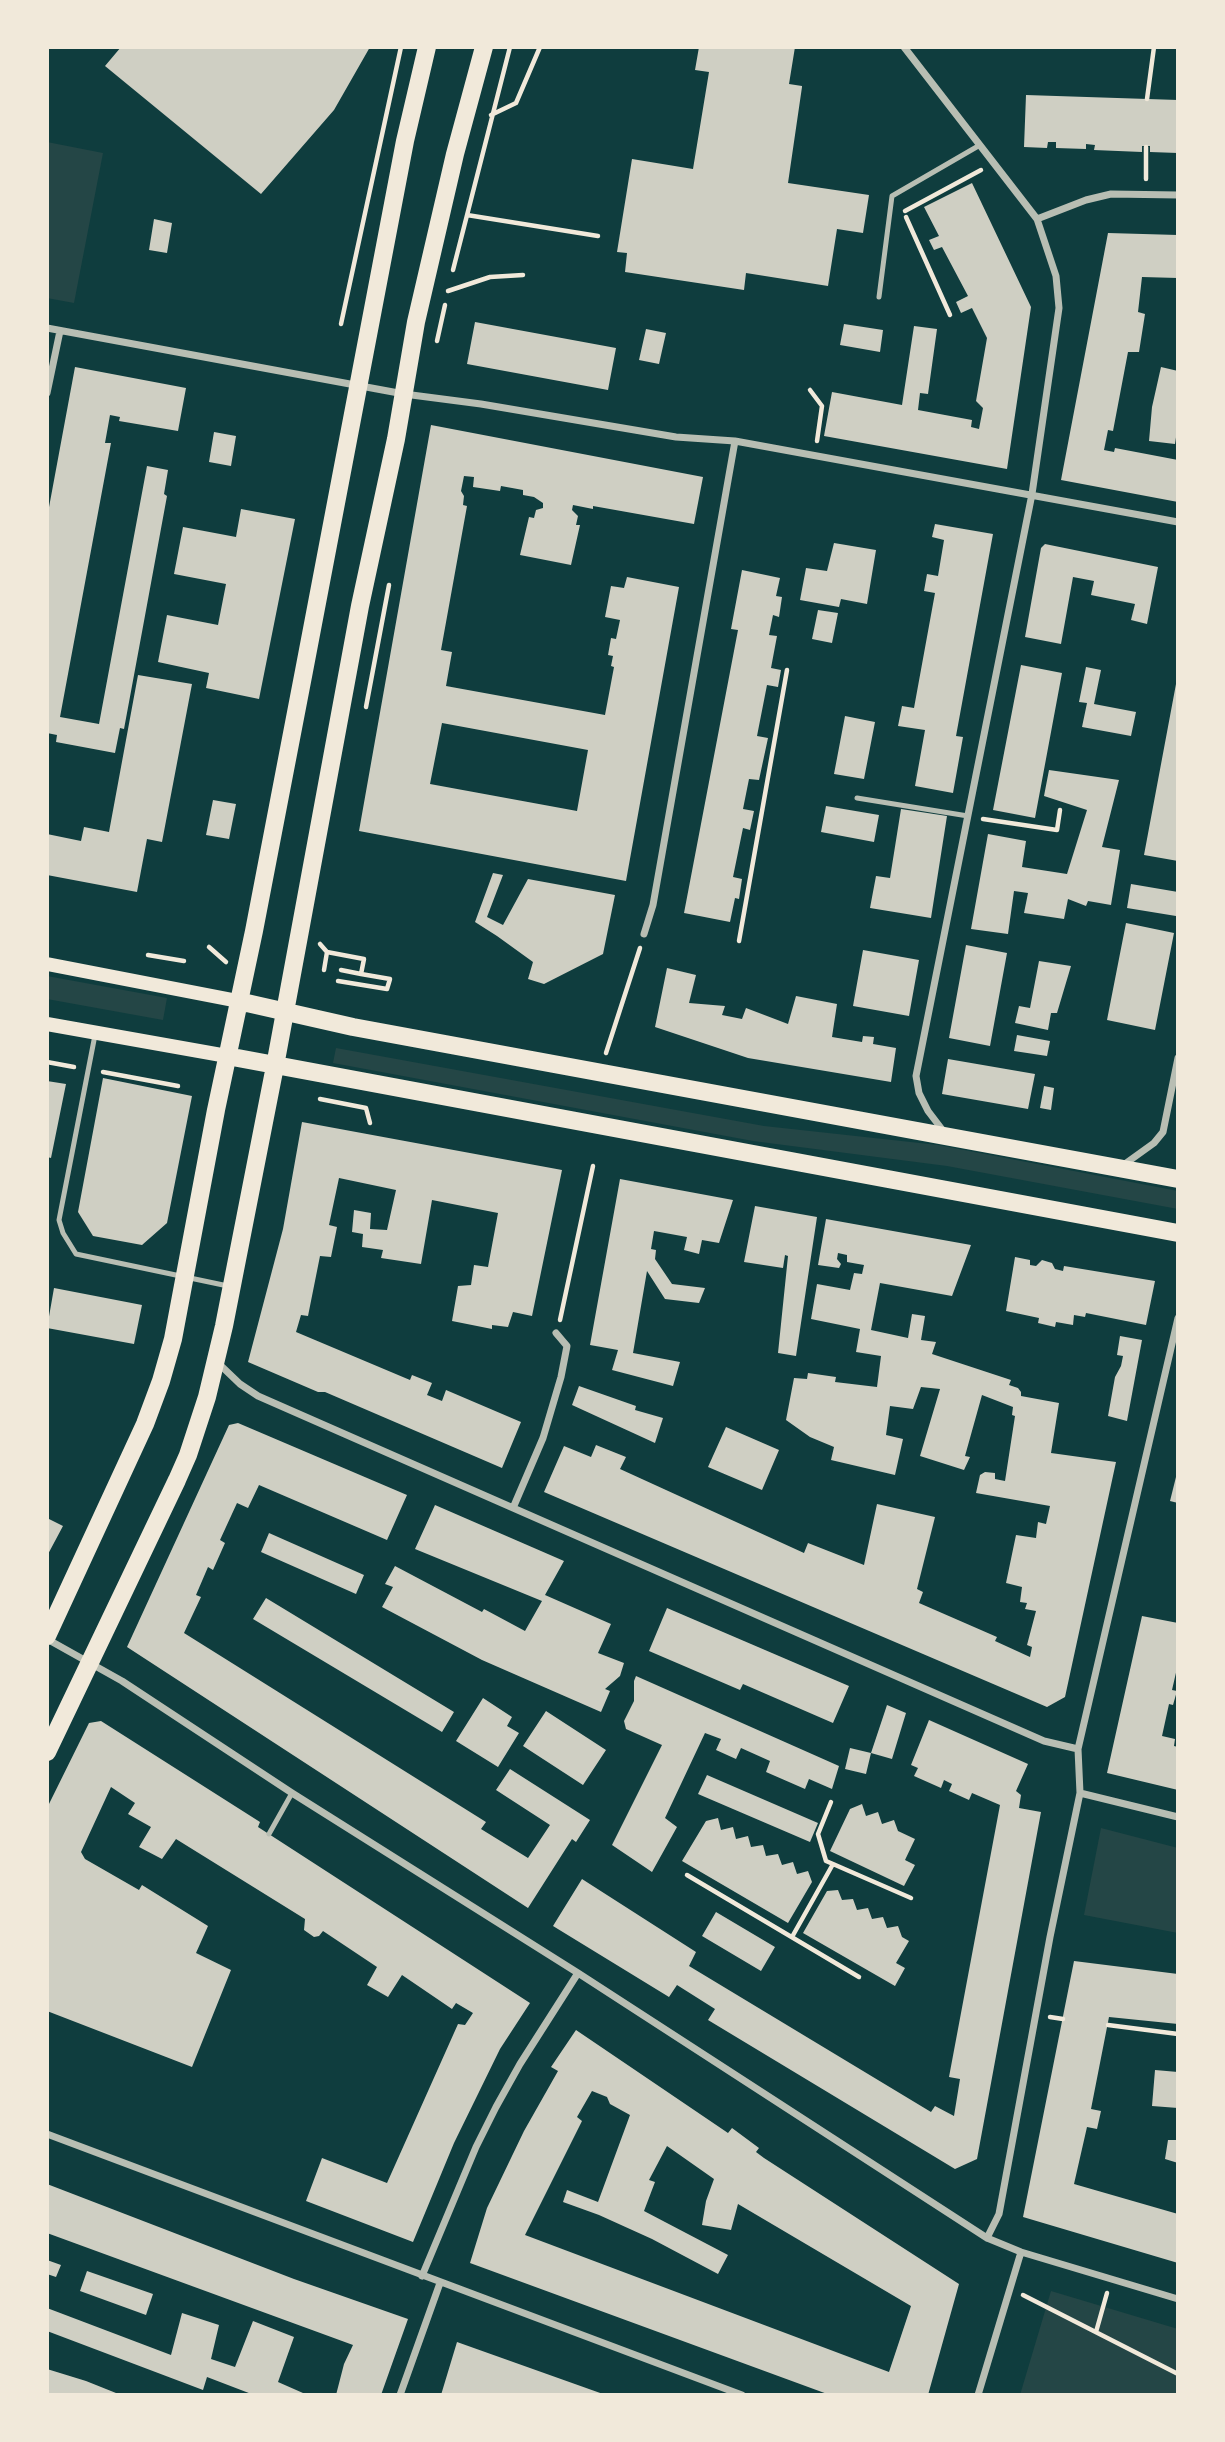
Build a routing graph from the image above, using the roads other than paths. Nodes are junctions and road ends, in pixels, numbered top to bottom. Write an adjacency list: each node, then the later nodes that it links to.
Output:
1 (428, 47): 10 (main road)
2 (484, 47): 12 (main road)
3 (904, 47): 4 (street)
4 (980, 145): 6 (street); 7 (lane)
5 (1178, 195): 6 (street)
6 (1037, 219): 14 (street)
7 (878, 297)
8 (47, 328): 9 (street)
9 (60, 331): 10 (street); 11 (street)
10 (358, 386): 12 (street); 20 (main road)
11 (47, 393)
12 (404, 394): 13 (street); 21 (main road)
13 (735, 441): 14 (street); 18 (street)
14 (1032, 494): 15 (street); 17 (street)
15 (1178, 522)
16 (857, 798): 17 (lane)
17 (968, 817): 27 (street)
18 (644, 934)
19 (47, 964): 20 (main road)
20 (239, 1001): 21 (main road); 24 (main road)
21 (285, 1013): 26 (main road); 27 (main road)
22 (47, 1024): 23 (main road)
23 (95, 1032): 24 (main road); 31 (lane)
24 (227, 1056): 26 (main road); 31 (main road)
25 (1178, 1058): 28 (street)
26 (275, 1066): 30 (main road); 32 (main road)
27 (947, 1136): 28 (main road)
28 (1120, 1168): 29 (main road)
29 (1178, 1179)
30 (1178, 1233)
31 (186, 1276): 32 (lane); 37 (main road)
32 (231, 1287): 35 (main road)
33 (1178, 1318): 39 (street)
34 (556, 1333): 36 (street)
35 (216, 1360): 36 (street); 38 (main road)
36 (513, 1508): 39 (street)
37 (47, 1637): 38 (street)
38 (90, 1661): 40 (main road); 41 (street)
39 (1078, 1749): 42 (street)
40 (47, 1752)
41 (292, 1793): 44 (lane); 45 (street)
42 (1080, 1793): 43 (street); 47 (street)
43 (1178, 1817)
44 (269, 1834)
45 (578, 1973): 47 (street); 49 (street)
46 (47, 2134): 49 (street)
47 (987, 2238): 48 (street)
48 (1021, 2252): 51 (street); 54 (street)
49 (422, 2276): 50 (street)
50 (440, 2283): 52 (street); 53 (street)
51 (1178, 2299)
52 (400, 2395)
53 (742, 2395)
54 (978, 2395)

